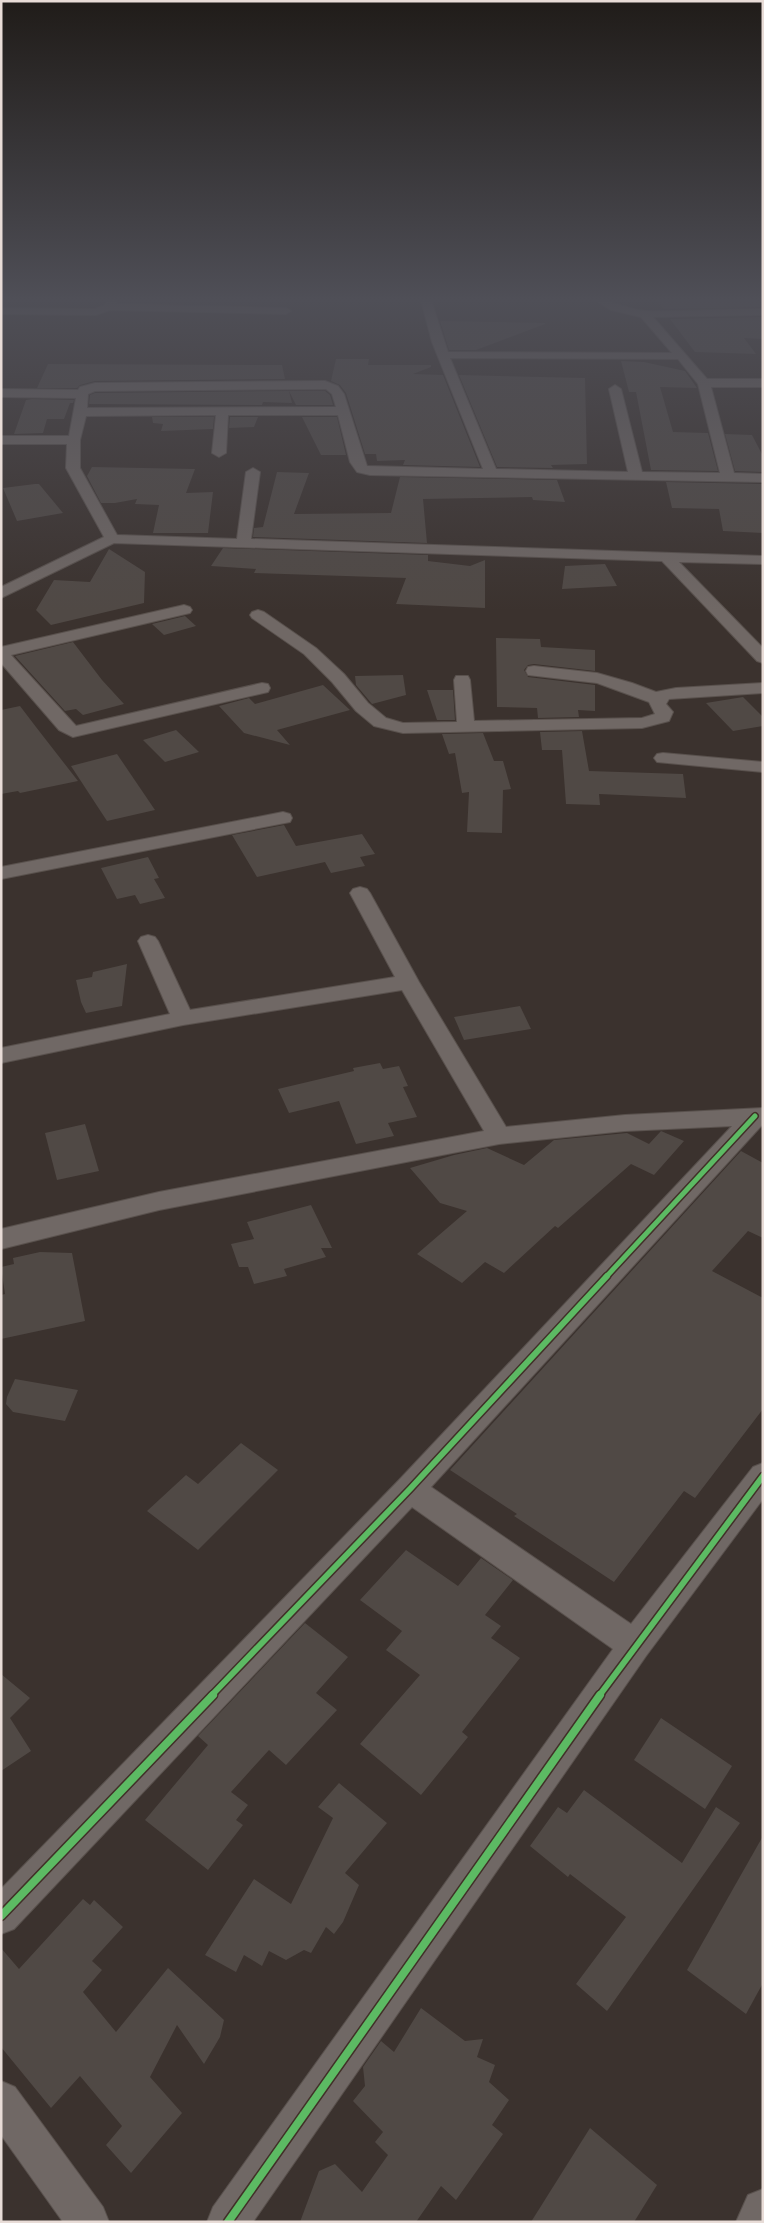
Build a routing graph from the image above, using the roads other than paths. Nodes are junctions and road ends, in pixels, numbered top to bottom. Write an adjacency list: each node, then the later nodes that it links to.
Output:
1 (81, 404): 7 (street)
2 (341, 404): 6 (street)
3 (463, 404): 13 (street)
4 (619, 404): 14 (street)
5 (709, 404): 15 (street)
6 (343, 411): 8 (street); 13 (street)
7 (81, 412): 8 (street); 10 (street)
8 (222, 412): 11 (street)
9 (1, 440): 10 (street)
10 (74, 440): 17 (street)
11 (219, 453)
12 (253, 472): 18 (street)
13 (491, 473): 14 (street)
14 (636, 476): 15 (street)
15 (728, 477): 16 (street)
16 (763, 478)
17 (112, 539): 18 (street); 21 (street)
18 (242, 544): 19 (street)
19 (668, 559): 20 (street); 25 (street)
20 (760, 564)
21 (1, 593)
22 (184, 610): 24 (street)
23 (258, 616): 31 (street)
24 (1, 652): 28 (street)
25 (763, 658)
26 (534, 671): 30 (street)
27 (462, 680): 31 (street)
28 (262, 688)
29 (763, 688): 30 (street)
30 (658, 699): 31 (street)
31 (466, 727)
32 (663, 758): 33 (street)
33 (763, 767)
34 (283, 818): 35 (street)
35 (1, 873)
36 (360, 893): 38 (street)
37 (148, 940): 39 (street)
38 (408, 982): 39 (street); 42 (street)
39 (183, 1018): 40 (street)
40 (1, 1056)
41 (759, 1116): 42 (street); 45 (street)
42 (499, 1136): 43 (street)
43 (1, 1239)
44 (763, 1476): 46 (street)
45 (410, 1489): 46 (street); 47 (street)
46 (635, 1645): 51 (street)
47 (1, 1916)
48 (1, 2101): 50 (street)
49 (763, 2210): 52 (street)
50 (88, 2222)
51 (228, 2222)
52 (757, 2222)

